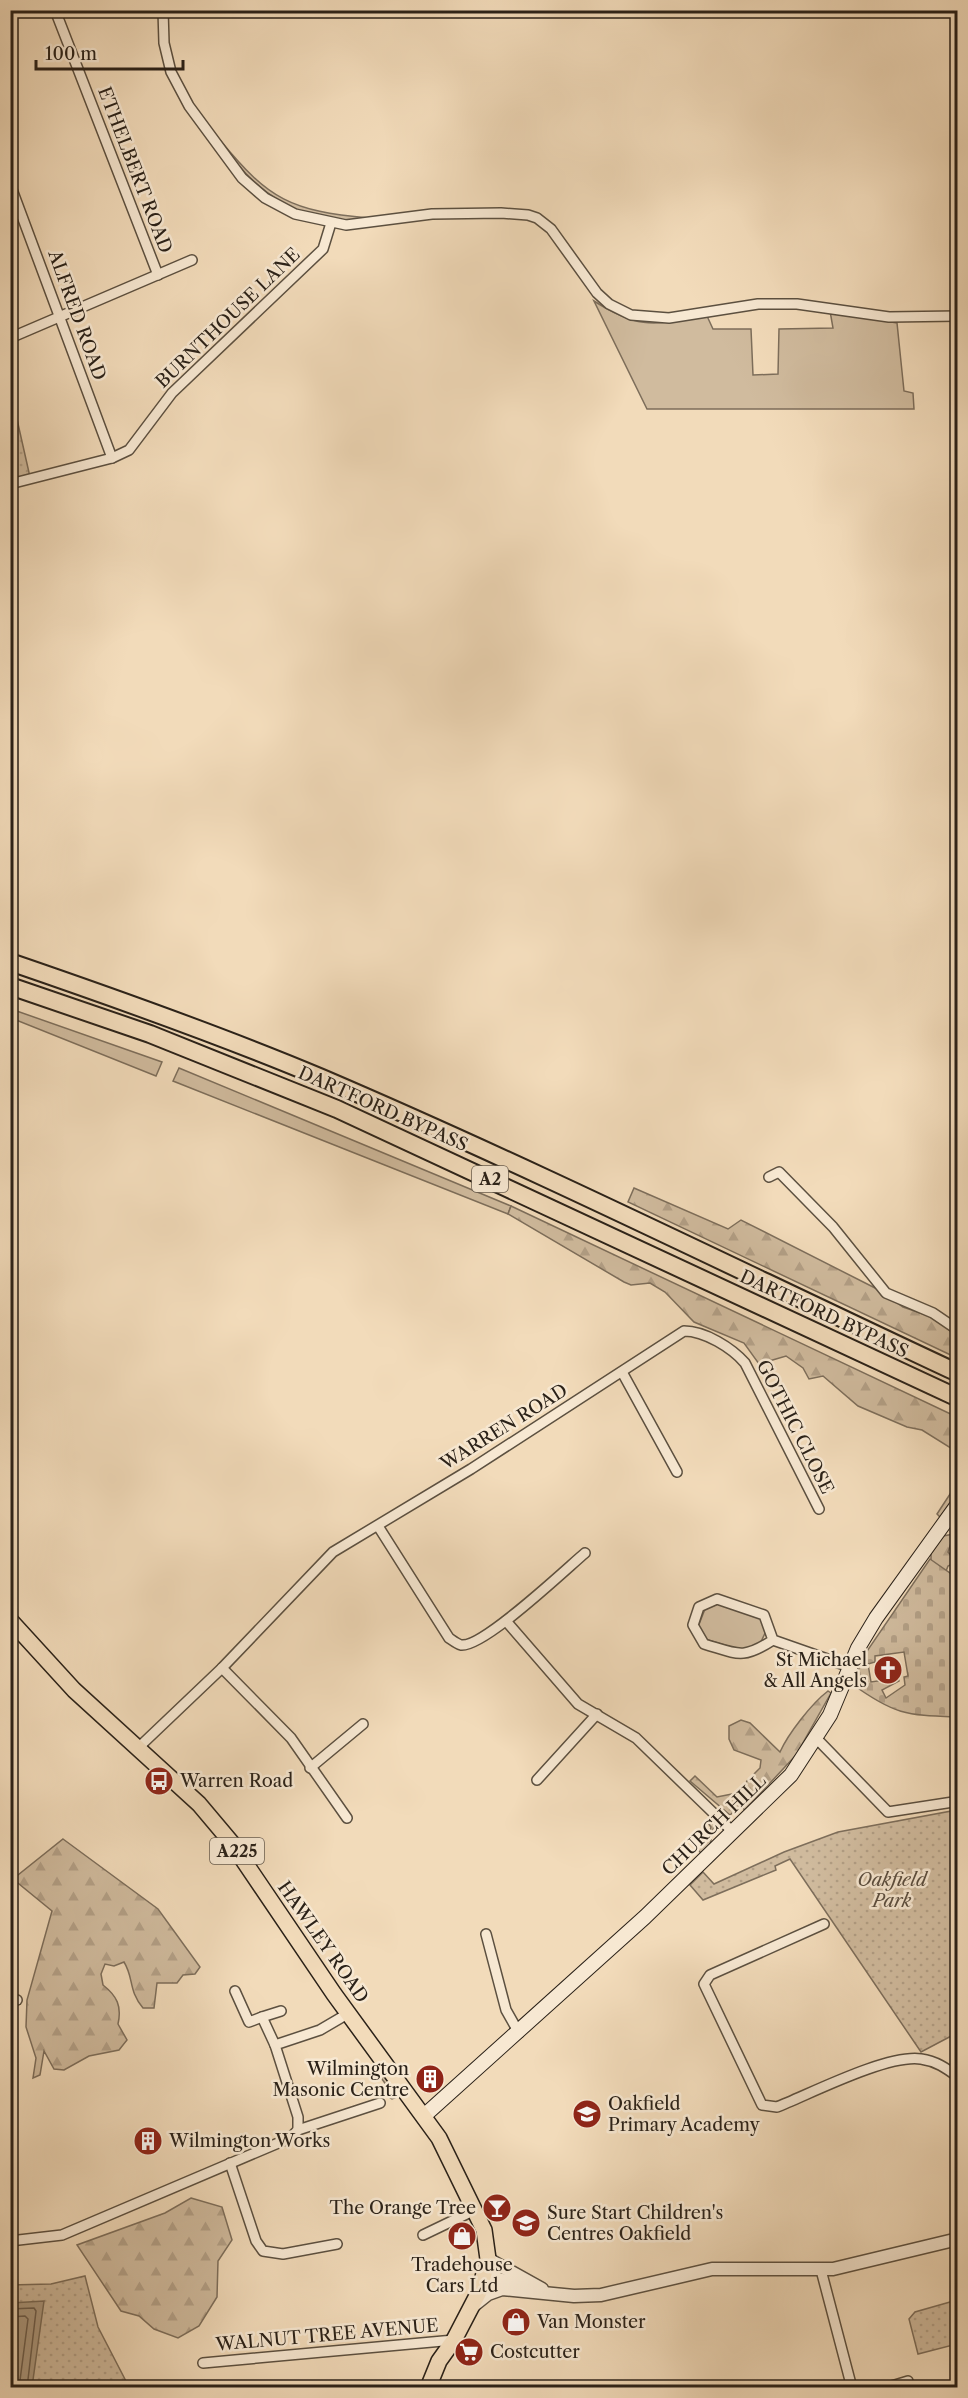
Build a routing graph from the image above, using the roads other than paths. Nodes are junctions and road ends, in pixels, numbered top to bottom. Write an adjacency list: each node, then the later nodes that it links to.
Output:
1 (55, 10): 6 (street, ETHELBERT ROAD)
2 (163, 10): 4 (street)
3 (10, 184): 7 (street, ALFRED ROAD)
4 (331, 223): 8 (street); 10 (street, BURNTHOUSE LANE)
5 (192, 260): 6 (street)
6 (158, 275): 7 (street)
7 (61, 316): 9 (street); 10 (street, ALFRED ROAD)
8 (957, 316)
9 (10, 338)
10 (112, 458): 11 (street, BURNTHOUSE LANE)
11 (10, 484)
12 (10, 962): 18 (highway, DARTFORD BYPASS / A2)
13 (10, 986): 19 (highway, DARTFORD BYPASS / A2)
14 (769, 1177): 15 (street)
15 (957, 1330)
16 (679, 1335): 17 (street, WARREN ROAD); 22 (street, GOTHIC CLOSE)
17 (622, 1372): 20 (street); 23 (street, WARREN ROAD)
18 (957, 1374)
19 (957, 1398)
20 (676, 1472)
21 (957, 1504): 28 (main road, CHURCH HILL)
22 (819, 1509)
23 (378, 1526): 26 (street); 29 (street, WARREN ROAD)
24 (585, 1553): 26 (street)
25 (10, 1620): 33 (main road, HAWLEY ROAD / A225)
26 (506, 1621): 30 (street)
27 (773, 1640): 27 (street); 28 (street)
28 (850, 1667): 32 (main road, CHURCH HILL)
29 (222, 1668): 33 (street, WARREN ROAD); 34 (street)
30 (597, 1714): 35 (street); 38 (street)
31 (363, 1724): 34 (street)
32 (817, 1739): 36 (street); 38 (main road, CHURCH HILL)
33 (138, 1748): 43 (main road, HAWLEY ROAD / A225)
34 (310, 1768): 37 (street)
35 (537, 1780)
36 (953, 1802)
37 (347, 1818)
38 (733, 1832): 45 (main road, CHURCH HILL)
39 (824, 1924): 47 (street)
40 (486, 1934): 45 (street)
41 (235, 1991): 44 (street)
42 (281, 2011): 44 (street)
43 (349, 2013): 46 (street); 49 (main road, HAWLEY ROAD / A225)
44 (262, 2017): 46 (street)
45 (519, 2033): 49 (main road, CHURCH HILL)
46 (275, 2045): 50 (street)
47 (957, 2077)
48 (380, 2103): 50 (street)
49 (425, 2115): 52 (main road, HAWLEY ROAD / A225)
50 (298, 2130): 51 (street)
51 (230, 2163): 55 (street); 56 (street)
52 (475, 2210): 53 (street); 57 (main road, HAWLEY ROAD / A225)
53 (423, 2235)
54 (957, 2239): 58 (street)
55 (10, 2241)
56 (337, 2244)
57 (486, 2267): 59 (street); 60 (main road)
58 (820, 2270): 59 (street); 65 (street)
59 (549, 2293): 60 (street)
60 (472, 2307): 61 (main road)
61 (454, 2340): 62 (street, WALNUT TREE AVENUE); 64 (main road)
62 (203, 2363)
63 (908, 2381): 66 (street)
64 (428, 2388)
65 (852, 2388)
66 (885, 2388)

